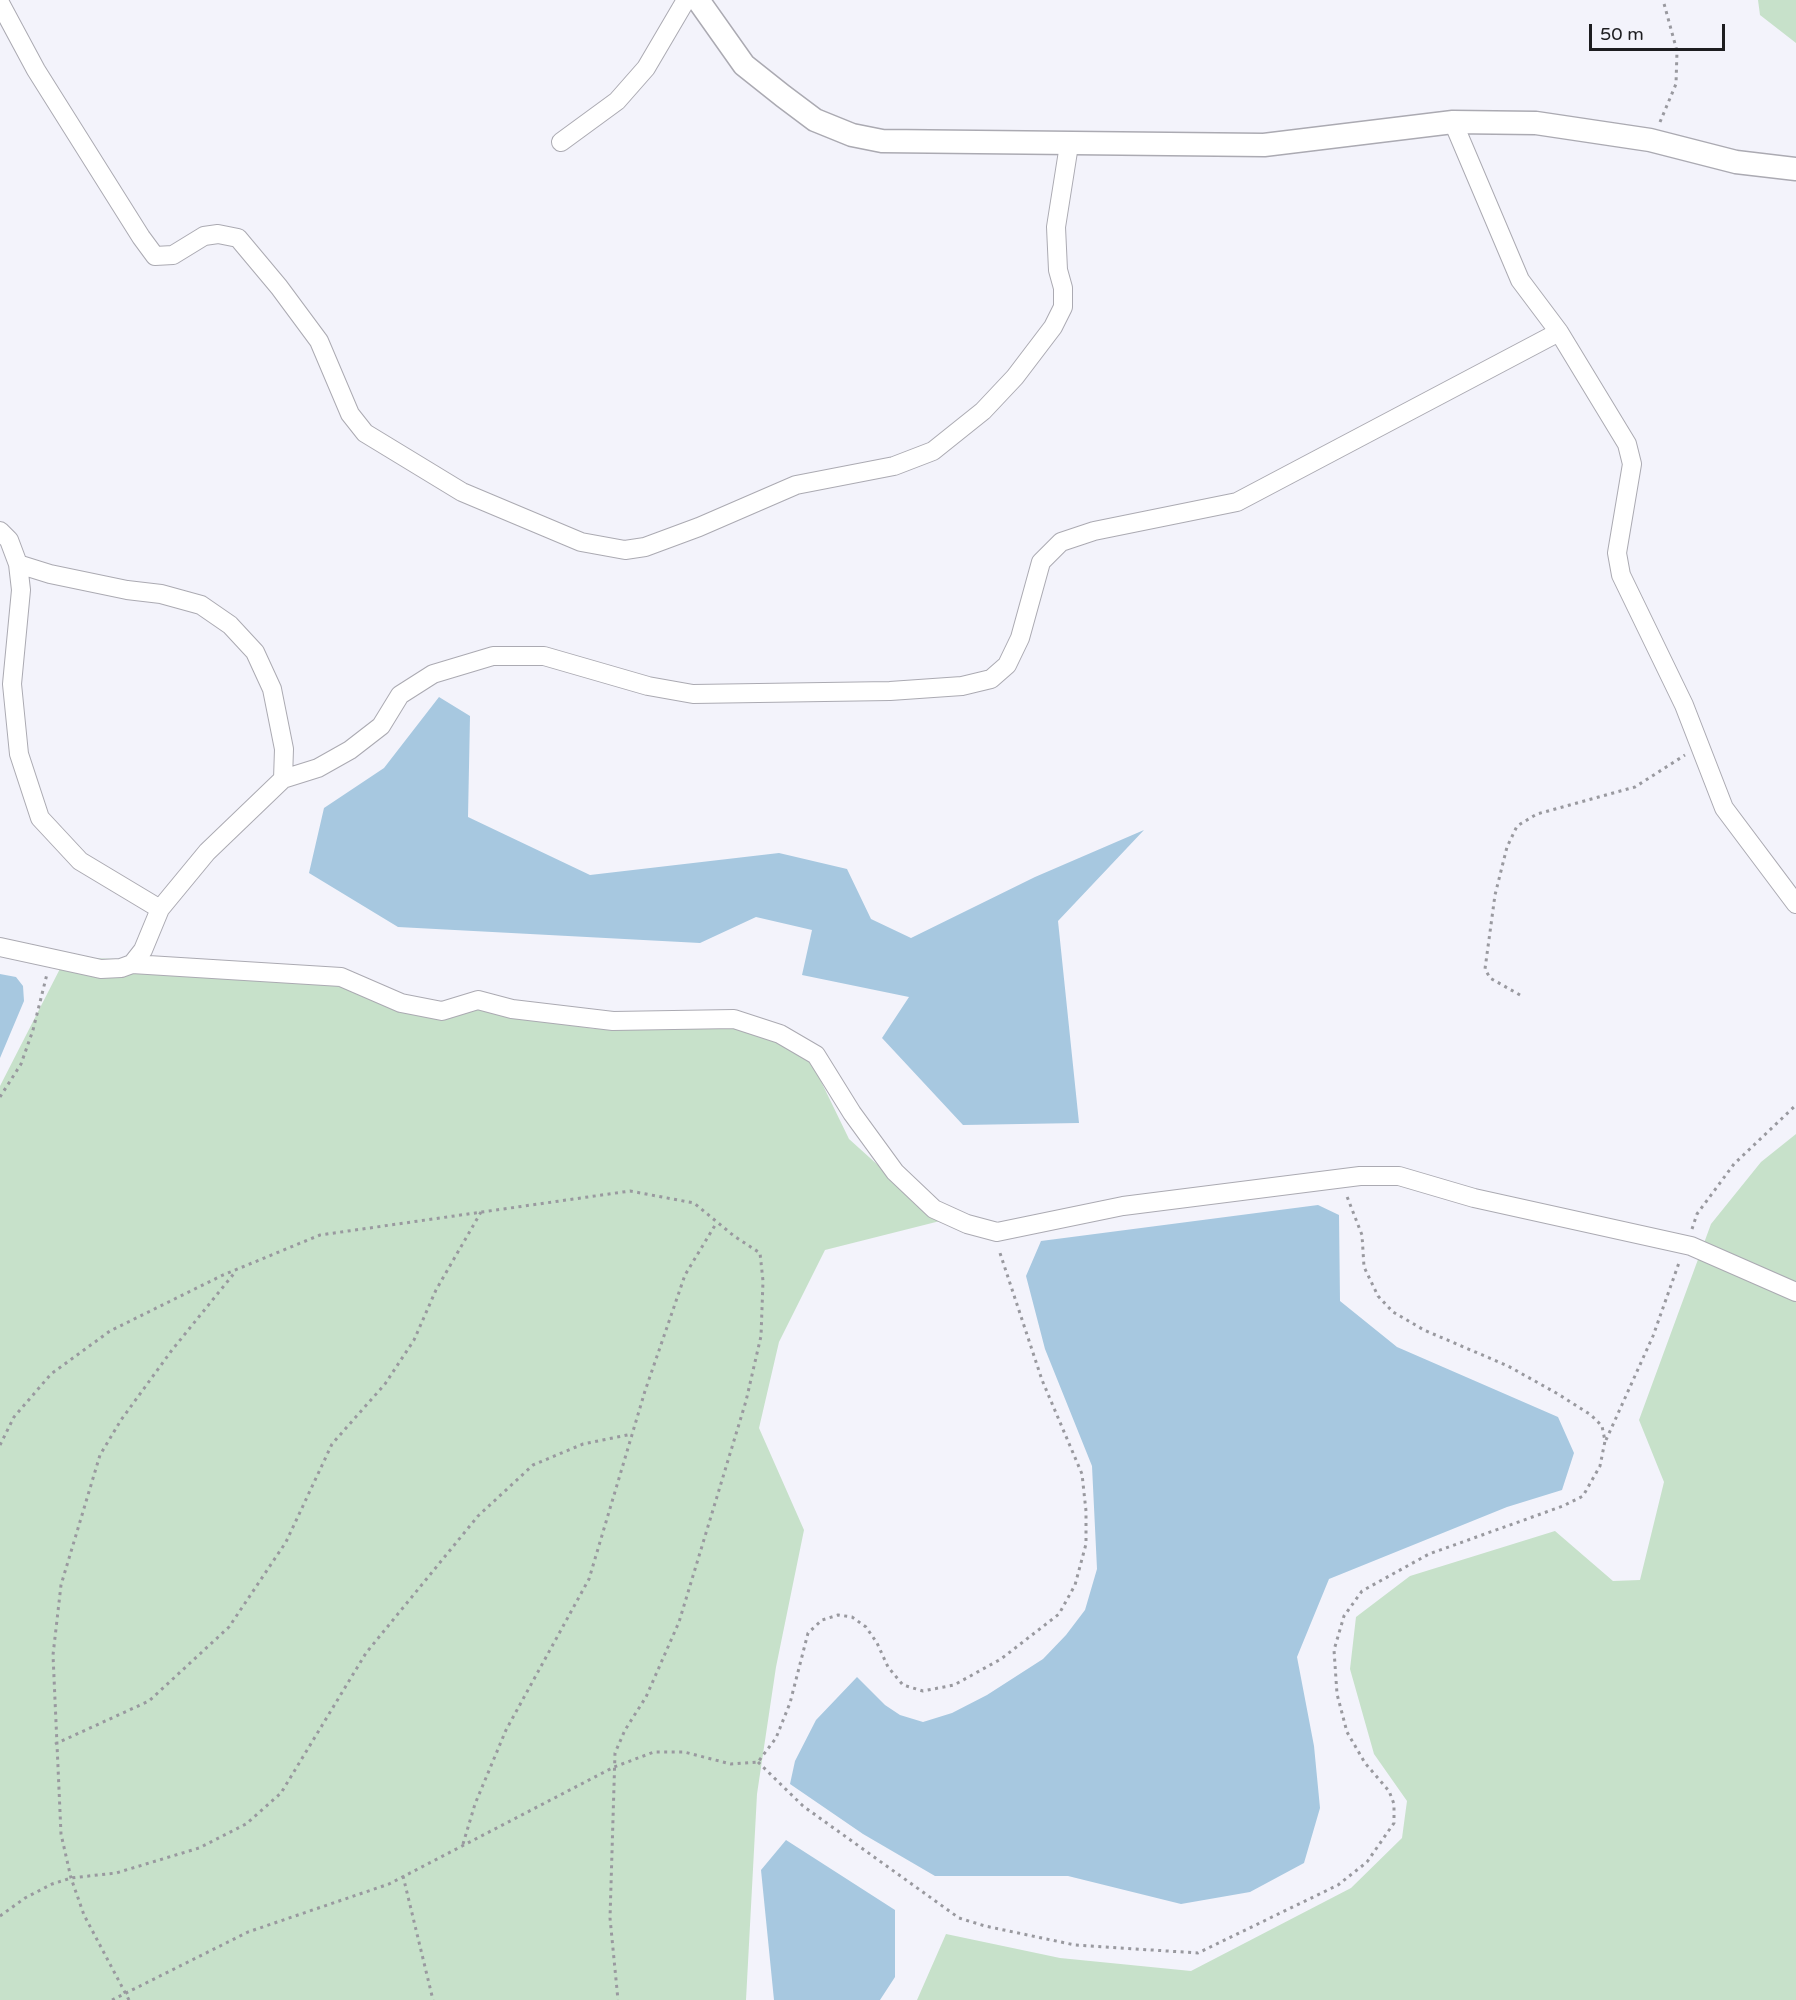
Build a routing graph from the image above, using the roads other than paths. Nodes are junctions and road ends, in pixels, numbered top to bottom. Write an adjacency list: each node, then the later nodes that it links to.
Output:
1 (686, 0): 5 (street)
2 (698, 0): 6 (street)
3 (0, 3): 6 (street)
4 (1453, 122): 6 (street); 7 (street); 8 (street)
5 (561, 142)
6 (1069, 145)
7 (1796, 169)
8 (1559, 332): 11 (street); 12 (street)
9 (0, 531): 10 (street)
10 (18, 564): 11 (street); 13 (street)
11 (283, 779): 13 (street)
12 (1796, 904)
13 (160, 909): 15 (street)
14 (0, 947): 15 (street)
15 (132, 964): 16 (street)
16 (1796, 1292)

